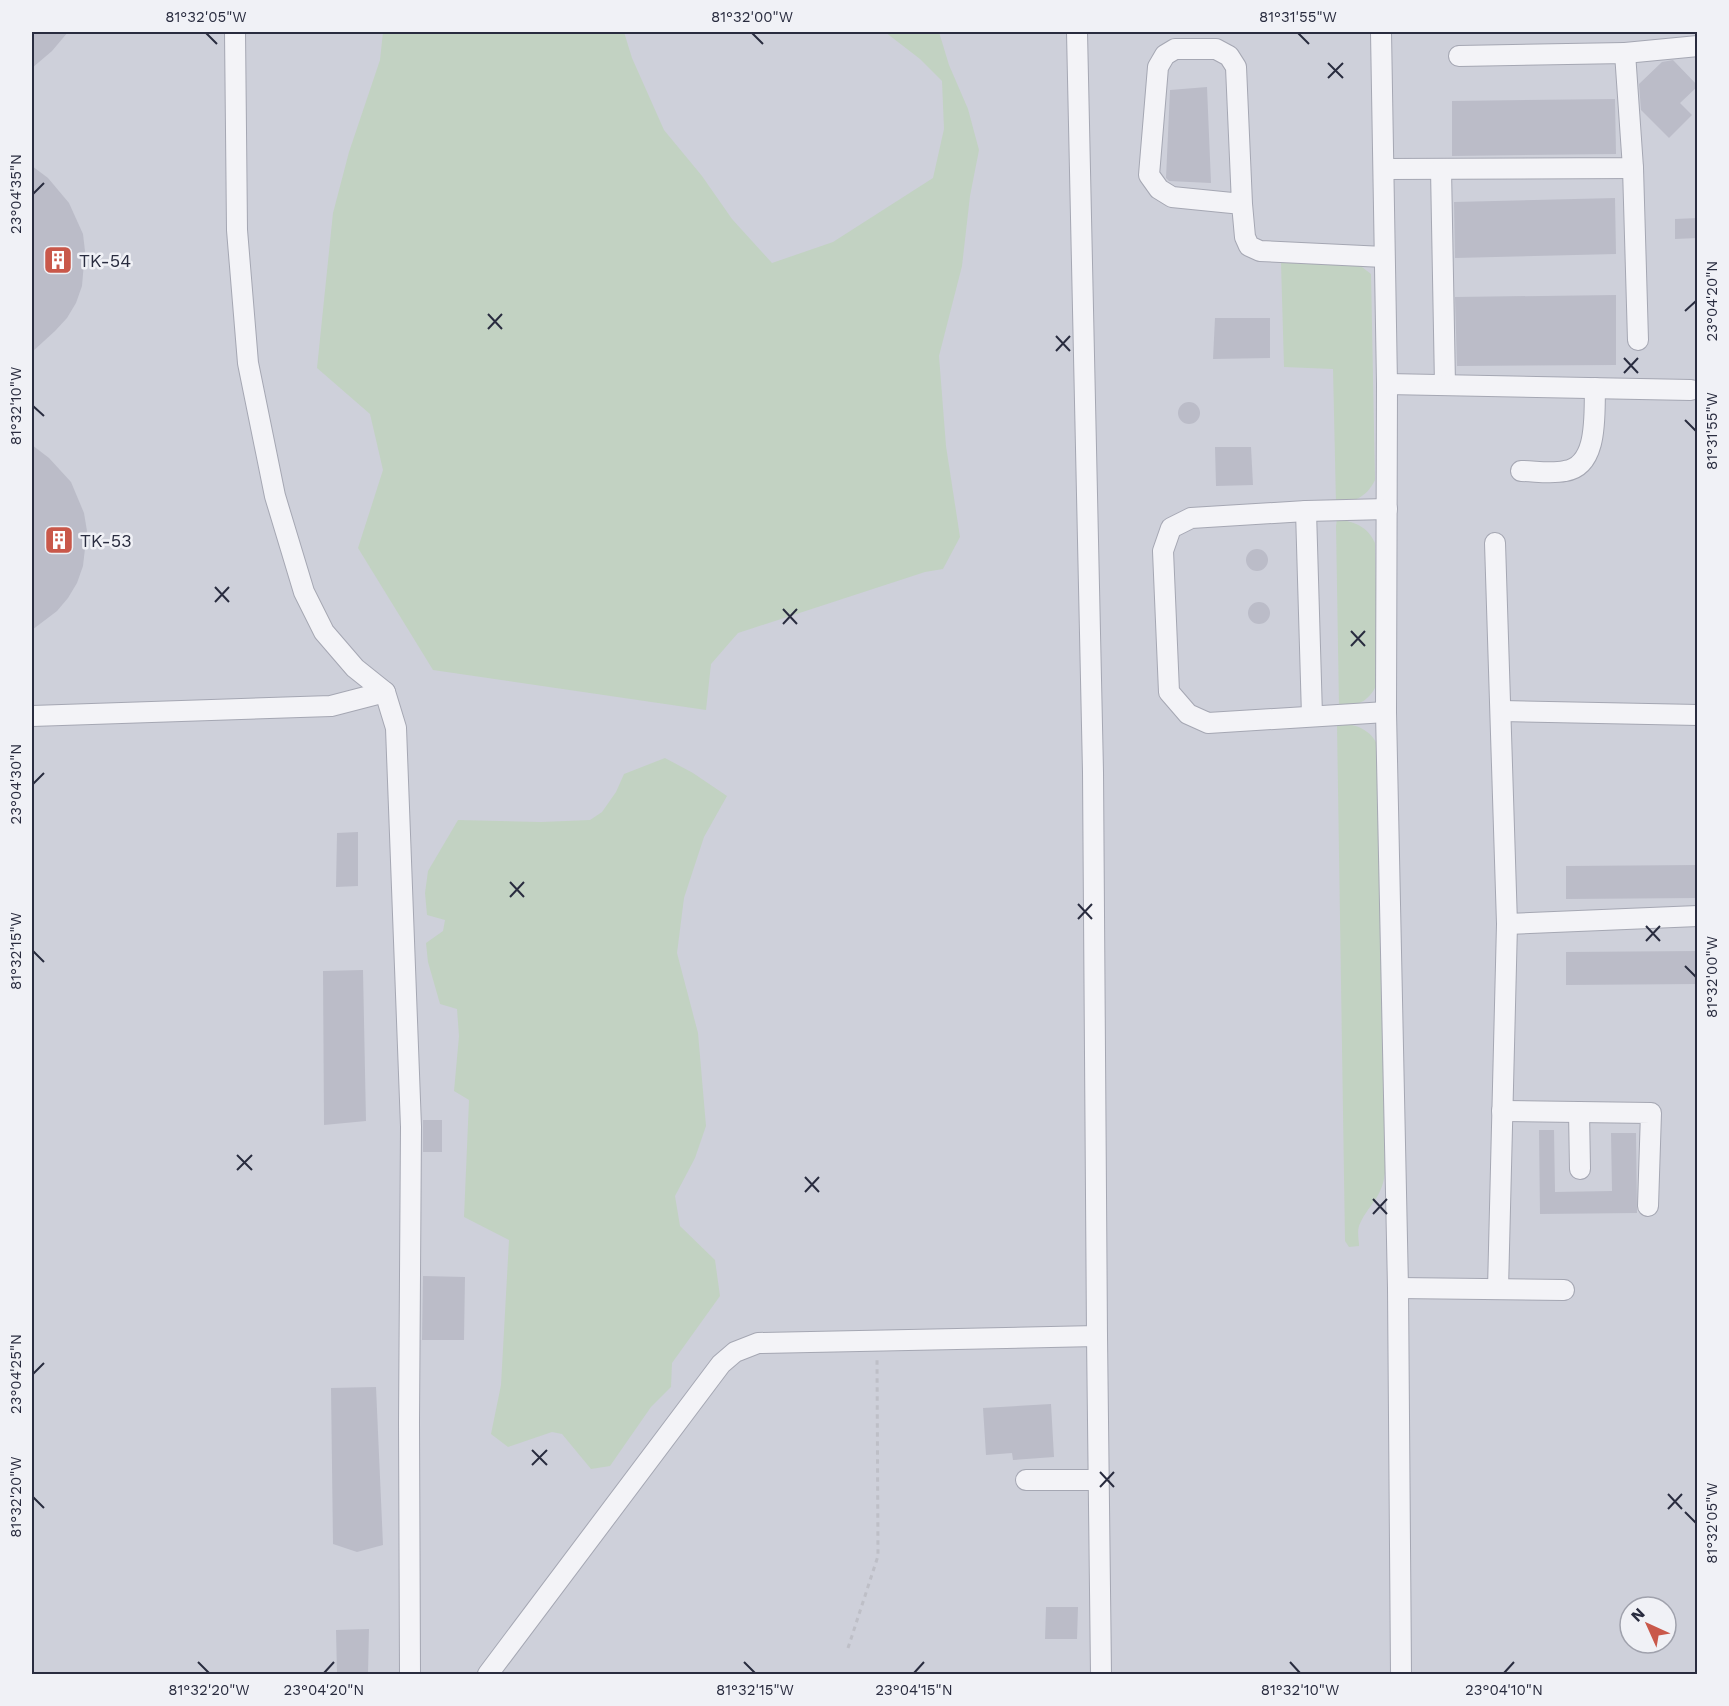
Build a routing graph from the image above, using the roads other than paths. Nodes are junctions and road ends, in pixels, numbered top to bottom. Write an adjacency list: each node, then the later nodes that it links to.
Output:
1 (234, 32): 21 (street)
2 (1077, 32): 36 (street)
3 (1381, 32): 8 (street)
4 (1698, 46): 5 (street)
5 (1625, 53): 6 (street); 7 (street)
6 (1459, 56)
7 (1633, 168): 9 (street); 12 (street)
8 (1384, 169): 9 (street); 11 (street)
9 (1441, 169): 14 (street)
10 (1242, 204): 10 (street); 11 (street)
11 (1384, 257): 13 (street)
12 (1638, 340)
13 (1387, 384): 14 (street); 18 (street)
14 (1445, 385): 15 (street)
15 (1594, 388): 16 (street); 17 (street)
16 (1691, 390)
17 (1521, 471)
18 (1387, 508): 19 (street); 23 (street)
19 (1306, 511): 26 (street); 26 (street)
20 (1495, 543): 22 (street)
21 (385, 692): 25 (street); 40 (street)
22 (1501, 711): 24 (street); 28 (street)
23 (1386, 712): 26 (street); 33 (street)
24 (1698, 715)
25 (32, 716)
26 (1312, 716)
27 (1698, 916): 28 (street)
28 (1507, 924): 29 (street)
29 (1502, 1111): 30 (street); 34 (street)
30 (1579, 1112): 31 (street); 32 (street)
31 (1580, 1168)
32 (1648, 1206)
33 (1398, 1288): 34 (street); 42 (street)
34 (1498, 1289): 35 (street)
35 (1564, 1290)
36 (1097, 1336): 38 (street); 39 (street)
37 (1026, 1480): 38 (street)
38 (1099, 1480): 41 (street)
39 (491, 1672)
40 (410, 1674)
41 (1101, 1674)
42 (1401, 1674)

